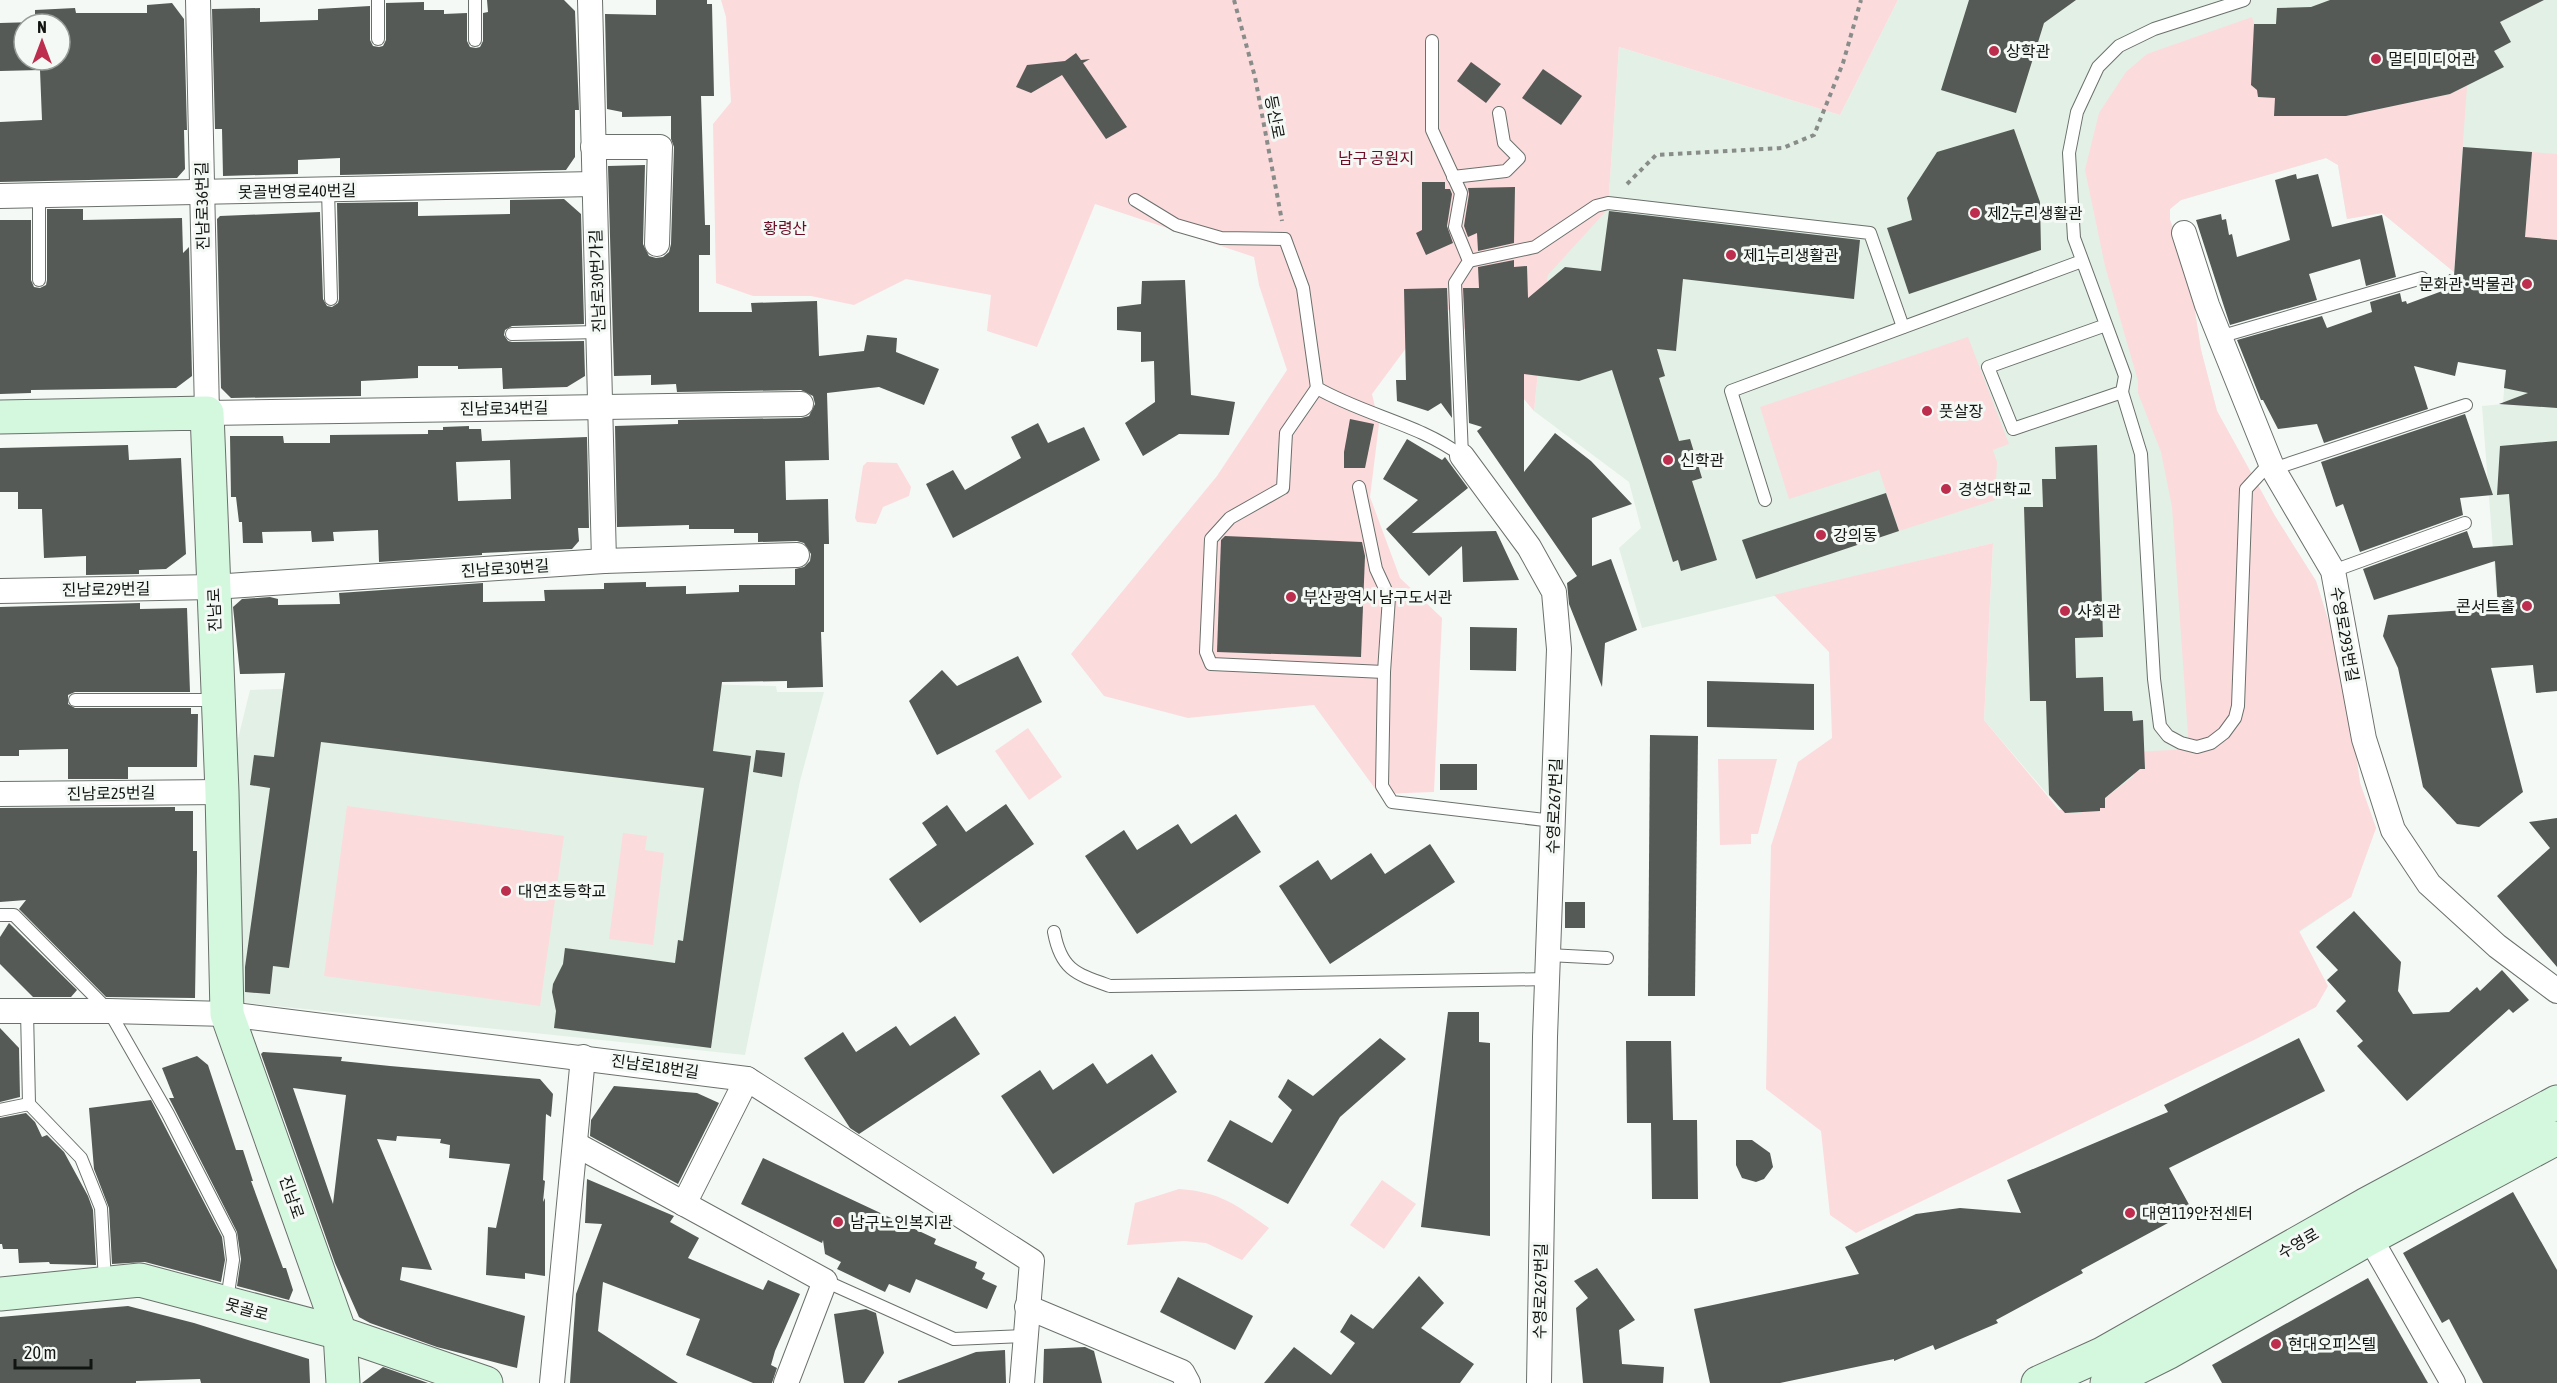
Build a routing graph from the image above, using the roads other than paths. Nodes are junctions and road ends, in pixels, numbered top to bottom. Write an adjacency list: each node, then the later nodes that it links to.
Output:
1 (198, 0): 14 (street, 진남로36번길)
2 (378, 0): 6 (lane)
3 (475, 0): 7 (lane)
4 (590, 0): 10 (street, 진남로30번가길)
5 (2244, 0): 21 (lane)
6 (378, 39)
7 (475, 40)
8 (1432, 41): 11 (lane)
9 (1499, 113): 11 (lane)
10 (593, 147): 12 (street, 진남로30번가길); 19 (street)
11 (1453, 177): 20 (lane)
12 (594, 184): 13 (street, 못골번영로40번길); 27 (street, 진남로30번가길)
13 (328, 190): 14 (street, 못골번영로40번길); 24 (lane)
14 (202, 192): 15 (street, 못골번영로40번길); 35 (street, 진남로36번길)
15 (39, 195): 16 (street, 못골번영로40번길); 23 (lane)
16 (0, 196)
17 (1135, 200): 30 (lane)
18 (2184, 233): 29 (street, 수영로293번길)
19 (657, 244)
20 (1469, 261): 26 (lane); 37 (lane)
21 (2082, 261): 25 (lane); 26 (lane)
22 (2422, 278): 29 (lane)
23 (39, 280)
24 (331, 299)
25 (2106, 325): 31 (lane); 31 (lane)
26 (1903, 327): 40 (lane)
27 (598, 332): 28 (lane); 34 (street, 진남로30번가길)
28 (512, 334)
29 (2219, 337): 38 (street, 수영로293번길)
30 (1317, 388): 37 (lane); 47 (lane)
31 (2122, 392): 38 (lane)
32 (801, 404): 34 (street, 진남로34번길)
33 (2466, 405): 38 (lane)
34 (600, 407): 35 (street, 진남로34번길); 43 (street, 진남로30번가길)
35 (207, 413): 36 (main road); 45 (main road, 진남로)
36 (0, 417)
37 (1462, 456): 52 (street, 수영로267번길)
38 (2272, 466): 44 (street, 수영로293번길)
39 (1359, 487): 47 (lane)
40 (1765, 500)
41 (2465, 524): 44 (lane)
42 (797, 555): 43 (street, 진남로30번길)
43 (604, 561): 45 (street, 진남로30번길)
44 (2333, 571): 58 (street, 수영로293번길)
45 (213, 587): 46 (street, 진남로29번길); 49 (main road, 진남로)
46 (0, 591)
47 (1384, 672): 52 (lane)
48 (75, 700): 49 (lane)
49 (218, 700): 50 (main road, 진남로)
50 (222, 792): 51 (street, 진남로25번길); 62 (main road, 진남로)
51 (0, 794)
52 (1553, 821): 55 (street, 수영로267번길)
53 (0, 915): 61 (lane)
54 (1054, 932): 57 (lane)
55 (1548, 955): 56 (lane); 57 (street, 수영로267번길)
56 (1607, 958)
57 (1548, 979): 79 (street, 수영로267번길)
58 (2557, 991)
59 (0, 1011): 60 (street)
60 (27, 1011): 61 (street); 66 (lane)
61 (109, 1011): 62 (street); 75 (lane)
62 (227, 1014): 63 (street, 진남로18번길); 77 (main road, 진남로)
63 (583, 1057): 64 (street, 진남로18번길); 69 (street)
64 (747, 1078): 70 (street); 76 (street, 진남로18번길)
65 (2557, 1102): 86 (main road, 수영로)
66 (29, 1104): 67 (lane); 73 (lane)
67 (0, 1110)
68 (2557, 1138): 71 (main road, 수영로)
69 (575, 1144): 70 (street); 82 (street)
70 (684, 1204): 72 (street)
71 (2370, 1238): 87 (main road, 수영로); 88 (street)
72 (825, 1281): 78 (lane); 83 (street)
73 (106, 1284): 74 (main road, 못골로); 75 (main road, 못골로)
74 (0, 1294)
75 (226, 1304): 77 (main road, 못골로)
76 (1027, 1307): 78 (street); 85 (street)
77 (340, 1334): 80 (main road, 진남로); 81 (main road, 못골로)
78 (1026, 1336): 84 (street)
79 (1536, 1377)
80 (343, 1383)
81 (486, 1383)
82 (552, 1383)
83 (786, 1383)
84 (1022, 1383)
85 (1188, 1383)
86 (2038, 1383)
87 (2107, 1383)
88 (2454, 1383)

